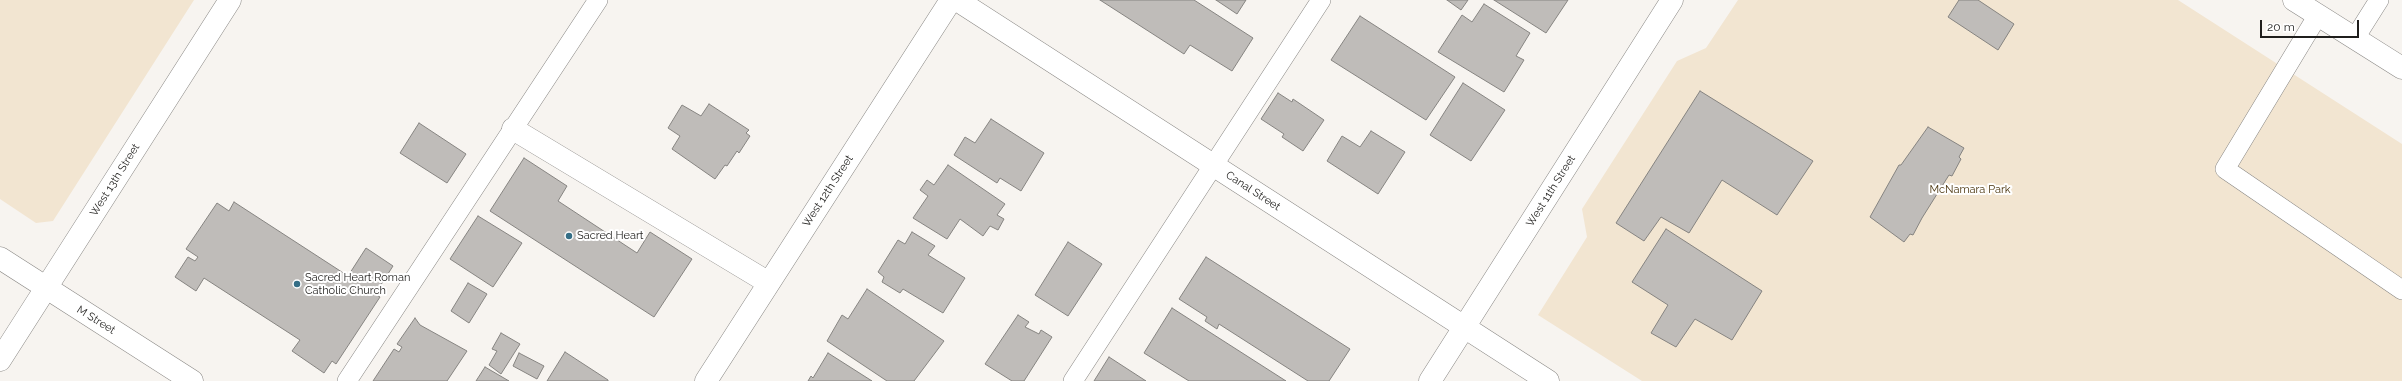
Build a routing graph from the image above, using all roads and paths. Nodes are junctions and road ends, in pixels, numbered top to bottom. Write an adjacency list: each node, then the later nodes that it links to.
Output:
1 (230, 0): 16 (street, West 13th Street)
2 (598, 0): 12 (lane)
3 (951, 0): 15 (street, West 12th Street)
4 (957, 0): 13 (street, Canal Street)
5 (1321, 0): 13 (lane)
6 (1672, 0): 18 (street, West 11th Street)
7 (2294, 0): 9 (street)
8 (2379, 0): 10 (lane)
9 (2318, 15): 10 (street); 17 (lane)
10 (2355, 38): 11 (street)
11 (2402, 68)
12 (513, 129): 15 (street); 21 (lane)
13 (1215, 166): 18 (street, Canal Street); 23 (lane)
14 (0, 258): 16 (street, M Street)
15 (769, 283): 22 (street, West 12th Street)
16 (46, 288): 19 (street, West 13th Street); 20 (street, M Street)
17 (2402, 290)
18 (1465, 327): 24 (street, West 11th Street); 25 (street, Canal Street)
19 (0, 360)
20 (192, 381)
21 (347, 381)
22 (706, 381)
23 (1074, 381)
24 (1430, 381)
25 (1548, 381)

